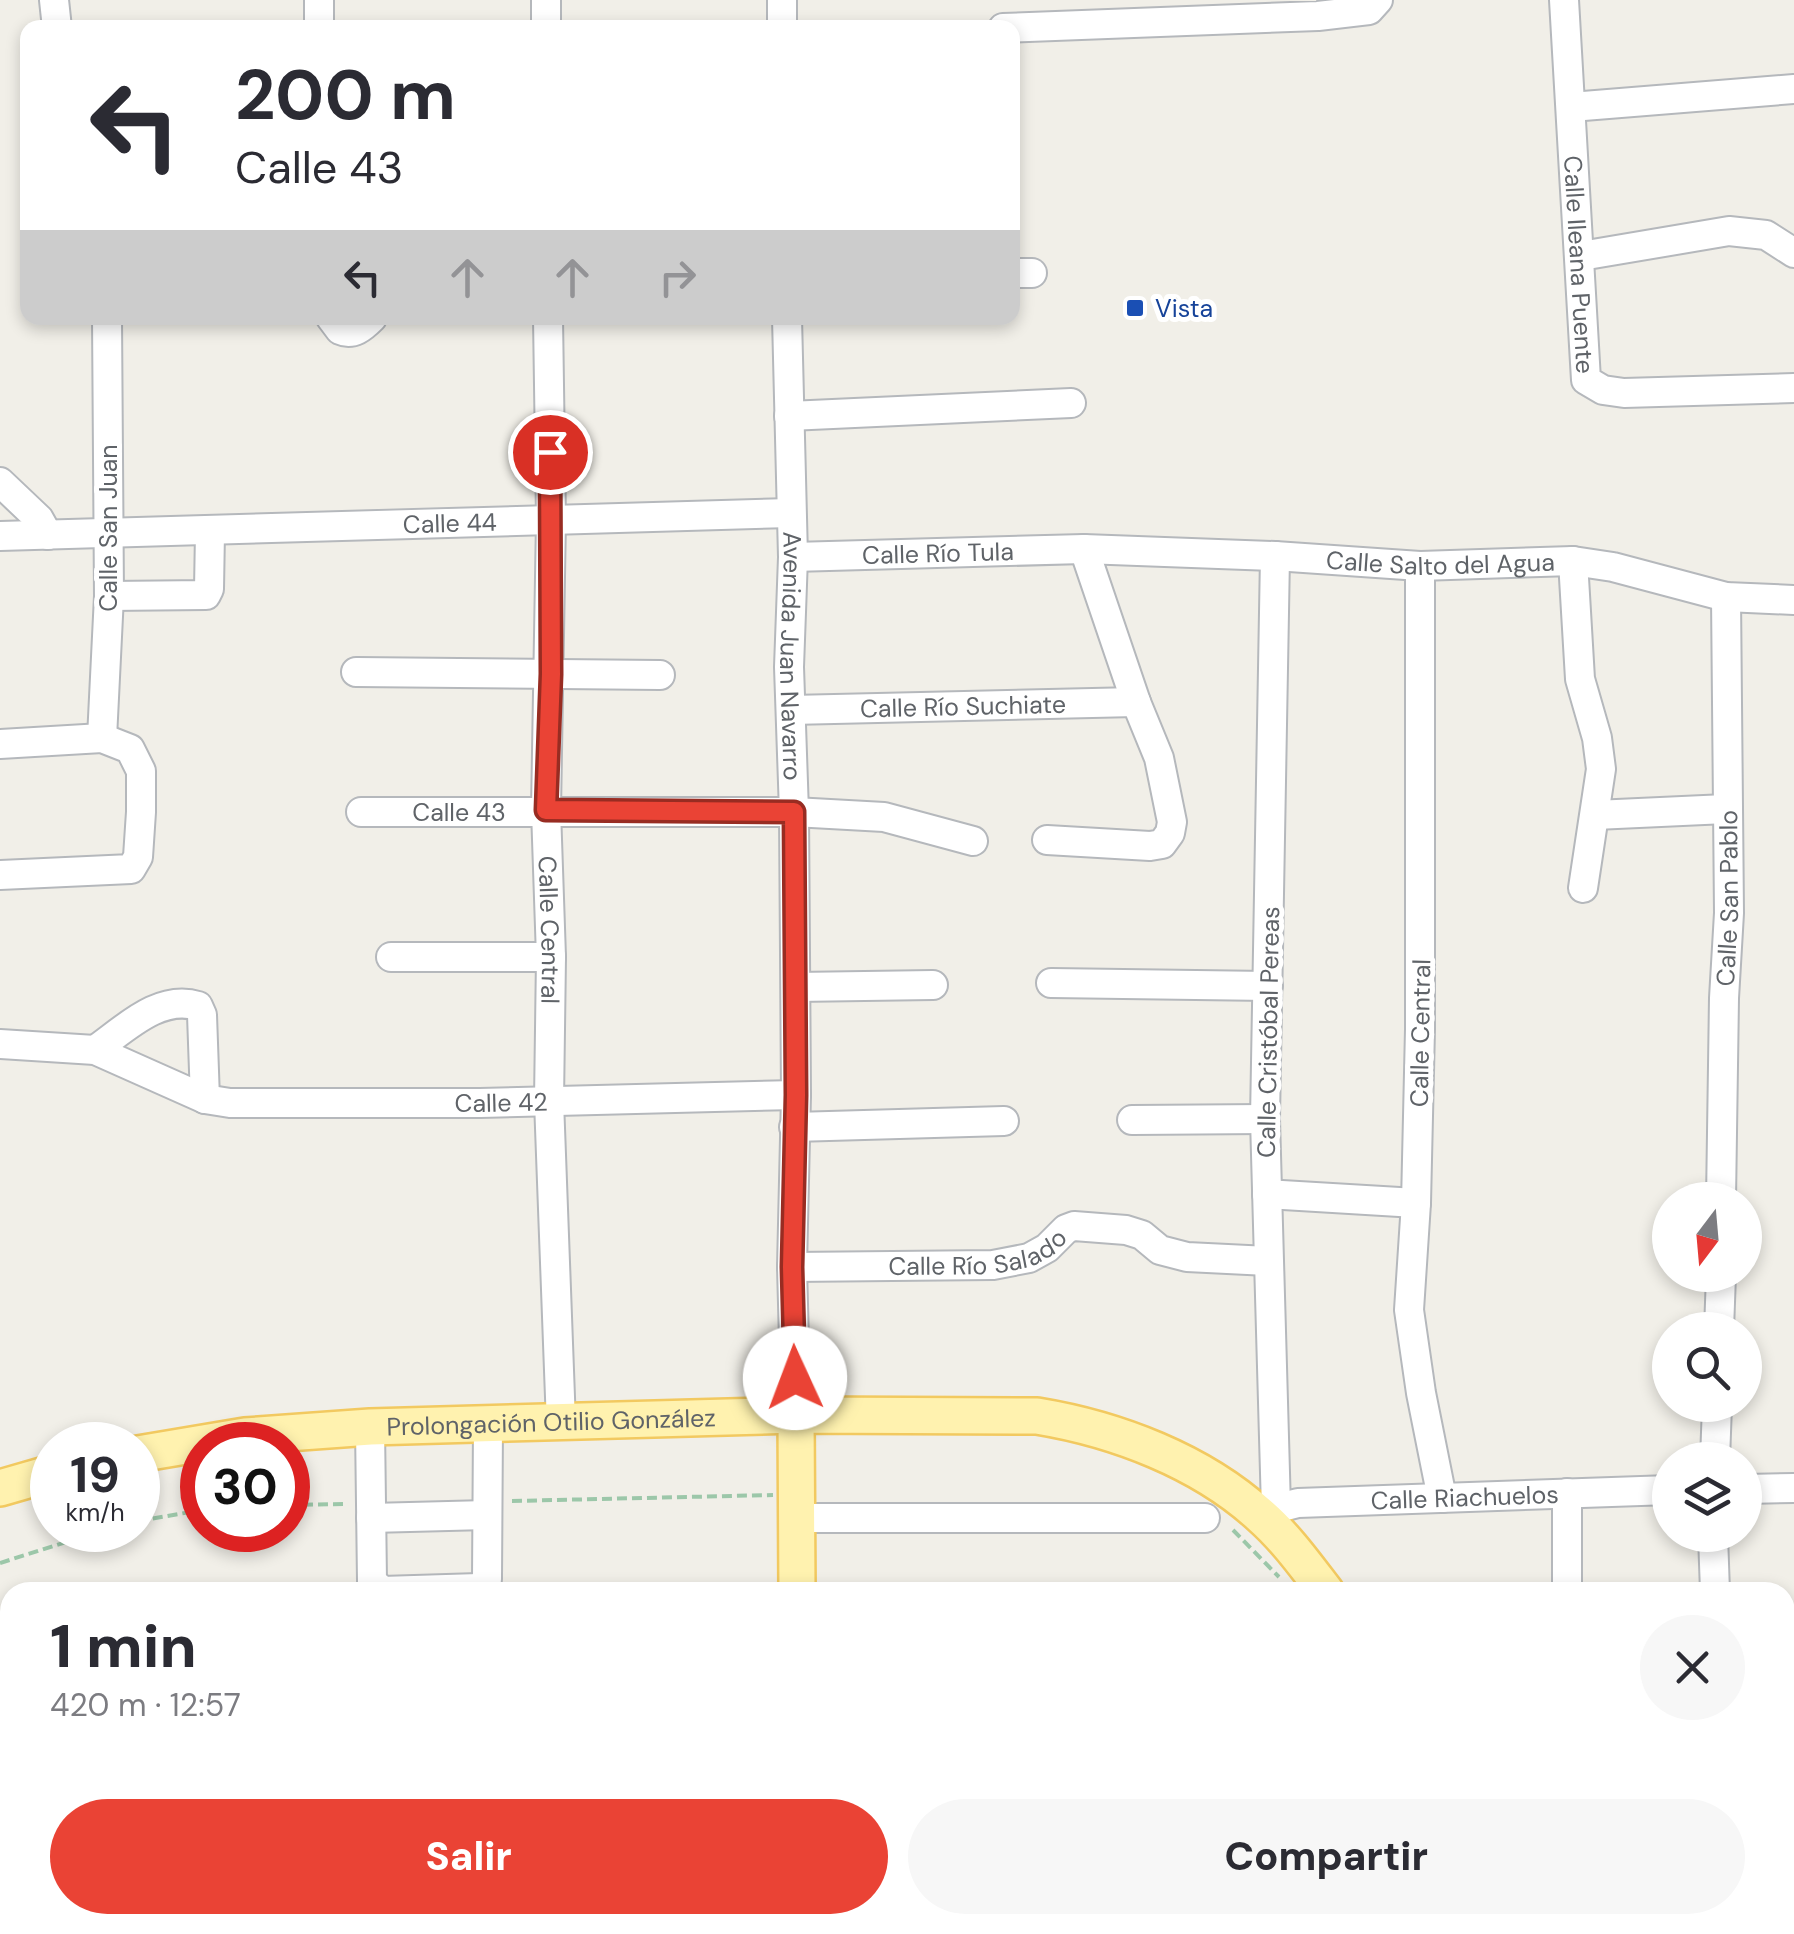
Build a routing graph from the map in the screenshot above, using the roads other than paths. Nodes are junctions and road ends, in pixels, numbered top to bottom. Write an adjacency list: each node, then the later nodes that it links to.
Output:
1 (1564, 0): 6 (street, Calle Ileana Puente)
2 (1366, 6): 3 (street)
3 (1316, 8): 4 (street)
4 (1020, 27)
5 (1794, 89): 6 (street)
6 (1570, 107): 8 (street, Calle Ileana Puente)
7 (1794, 253): 8 (street)
8 (1581, 256): 14 (street, Calle Ileana Puente)
9 (107, 325): 21 (street, Calle San Juan)
10 (336, 325): 11 (street)
11 (364, 325)
12 (548, 325): 19 (street, Calle Central)
13 (787, 325): 16 (street, Avenida Juan Navarro)
14 (1794, 388)
15 (1071, 403): 16 (street)
16 (789, 416): 18 (street, Avenida Juan Navarro)
17 (0, 482): 22 (street)
18 (792, 513): 19 (street, Calle 44); 26 (street, Avenida Juan Navarro)
19 (551, 518): 20 (street, Calle 44); 33 (street, Calle Central)
20 (210, 532): 21 (street, Calle 44); 29 (street)
21 (107, 534): 22 (street, Calle 44); 29 (street, Calle San Juan)
22 (48, 535): 23 (street, Calle 44)
23 (0, 536)
24 (1084, 549): 25 (street, Calle Salto del Agua); 26 (street, Calle Río Tula); 35 (street)
25 (1275, 556): 28 (street, Calle Salto del Agua); 52 (street, Calle Cristóbal Pereas)
26 (792, 557): 36 (street, Avenida Juan Navarro)
27 (1574, 561): 28 (street, Calle Salto del Agua); 30 (street, Calle Salto del Agua); 43 (street)
28 (1420, 566): 65 (street, Calle Central)
29 (109, 596): 37 (street, Calle San Juan)
30 (1726, 597): 31 (street, Calle Salto del Agua); 39 (street, Calle San Pablo)
31 (1794, 600)
32 (356, 672): 33 (street)
33 (551, 674): 34 (street); 40 (street, Calle Central)
34 (660, 675)
35 (1136, 702): 36 (street, Calle Río Suchiate); 44 (street)
36 (790, 710): 42 (street, Avenida Juan Navarro)
37 (102, 738): 38 (street); 46 (street)
38 (0, 744)
39 (1726, 809): 43 (street); 63 (street, Calle San Pablo)
40 (546, 810): 41 (street, Calle 43); 42 (street, Calle 43); 49 (street, Calle Central)
41 (361, 812)
42 (794, 812): 45 (street, Calle 43); 53 (street, Avenida Juan Navarro)
43 (1595, 815): 47 (street)
44 (1046, 840)
45 (973, 842)
46 (0, 875)
47 (1583, 888)
48 (390, 957): 49 (street)
49 (551, 957): 58 (street, Calle Central)
50 (1051, 983): 52 (street)
51 (933, 985): 53 (street)
52 (1268, 986): 59 (street, Calle Cristóbal Pereas)
53 (796, 987): 56 (street, Avenida Juan Navarro)
54 (0, 1044): 55 (street)
55 (96, 1050): 57 (street, Calle 42); 57 (street)
56 (796, 1095): 58 (street, Calle 42); 62 (street, Avenida Juan Navarro)
57 (206, 1099): 58 (street, Calle 42)
58 (549, 1101): 69 (street, Calle Central)
59 (1265, 1119): 60 (street); 64 (street, Calle Cristóbal Pereas)
60 (1132, 1120)
61 (1004, 1121): 62 (street)
62 (794, 1127): 67 (street, Avenida Juan Navarro)
63 (1722, 1182)
64 (1267, 1194): 65 (street); 66 (street, Calle Cristóbal Pereas)
65 (1416, 1203): 79 (street, Calle Central)
66 (1268, 1261): 67 (street, Calle Río Salado); 80 (street, Calle Cristóbal Pereas)
67 (792, 1267): 68 (street, Avenida Juan Navarro)
68 (796, 1415): 69 (main road, Prolongación Otilio González); 80 (main road, Prolongación Otilio González); 83 (main road, Avenida Juan Navarro)
69 (561, 1424): 70 (main road, Prolongación Otilio González)
70 (488, 1426): 71 (main road, Prolongación Otilio González); 81 (street)
71 (370, 1427): 72 (main road, Prolongación Otilio González); 82 (street)
72 (160, 1450)
73 (30, 1479): 74 (main road)
74 (0, 1488)
75 (1794, 1488): 76 (street)
76 (1762, 1489)
77 (1652, 1491): 78 (street, Calle Riachuelos)
78 (1567, 1493): 79 (street, Calle Riachuelos); 90 (street)
79 (1442, 1498): 80 (street, Calle Riachuelos)
80 (1267, 1510): 89 (main road, Prolongación Otilio González)
81 (487, 1515): 82 (street); 87 (street)
82 (371, 1518): 86 (street)
83 (798, 1518): 84 (street); 88 (main road, Avenida Juan Navarro)
84 (1205, 1518)
85 (1714, 1552): 91 (street)
86 (373, 1582)
87 (485, 1582)
88 (797, 1582)
89 (1318, 1582)
90 (1567, 1582)
91 (1715, 1582)

